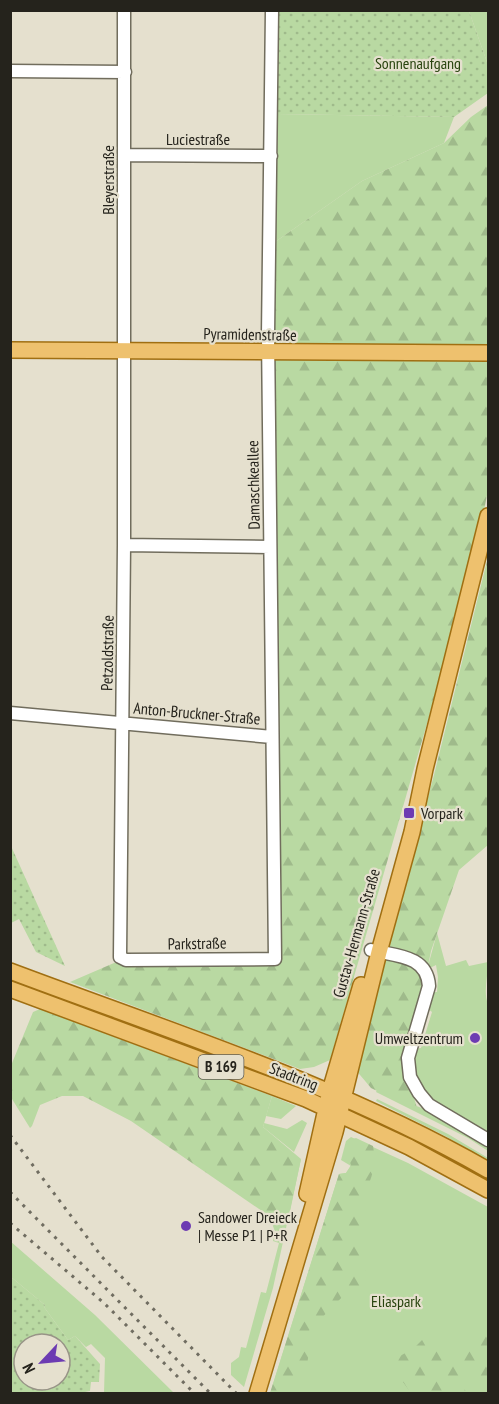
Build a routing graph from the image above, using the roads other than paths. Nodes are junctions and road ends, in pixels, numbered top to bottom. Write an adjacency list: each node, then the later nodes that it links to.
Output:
1 (124, 10): 4 (street, Bleyerstraße)
2 (272, 10): 6 (street, Damaschkeallee)
3 (10, 71): 4 (street)
4 (124, 72): 5 (street, Bleyerstraße)
5 (124, 155): 6 (street, Luciestraße); 8 (street, Bleyerstraße)
6 (271, 156): 9 (street, Damaschkeallee)
7 (10, 350): 8 (main road, Pyramidenstraße)
8 (124, 350): 9 (main road, Pyramidenstraße); 12 (street, Petzoldstraße)
9 (268, 352): 10 (main road, Pyramidenstraße); 13 (street, Damaschkeallee)
10 (489, 353)
11 (489, 516): 17 (main road, Gustav-Hermann-Straße)
12 (124, 545): 13 (street); 15 (street, Petzoldstraße)
13 (270, 547): 16 (street, Damaschkeallee)
14 (10, 713): 15 (street, Anton-Bruckner-Straße)
15 (123, 723): 16 (street, Anton-Bruckner-Straße); 18 (street, Petzoldstraße)
16 (272, 736): 19 (street, Damaschkeallee)
17 (375, 951): 22 (main road, Gustav-Hermann-Straße); 24 (street)
18 (120, 957): 19 (street, Parkstraße)
19 (275, 959)
20 (10, 971): 22 (main road, Stadtring / B 169)
21 (10, 988): 23 (main road, Stadtring / B 169)
22 (337, 1094): 23 (main road, Gustav-Hermann-Straße); 25 (main road, Stadtring / B 169)
23 (332, 1111): 26 (main road, Stadtring / B 169); 27 (main road, Gustav-Hermann-Straße)
24 (489, 1140)
25 (489, 1170)
26 (489, 1190)
27 (257, 1394)

